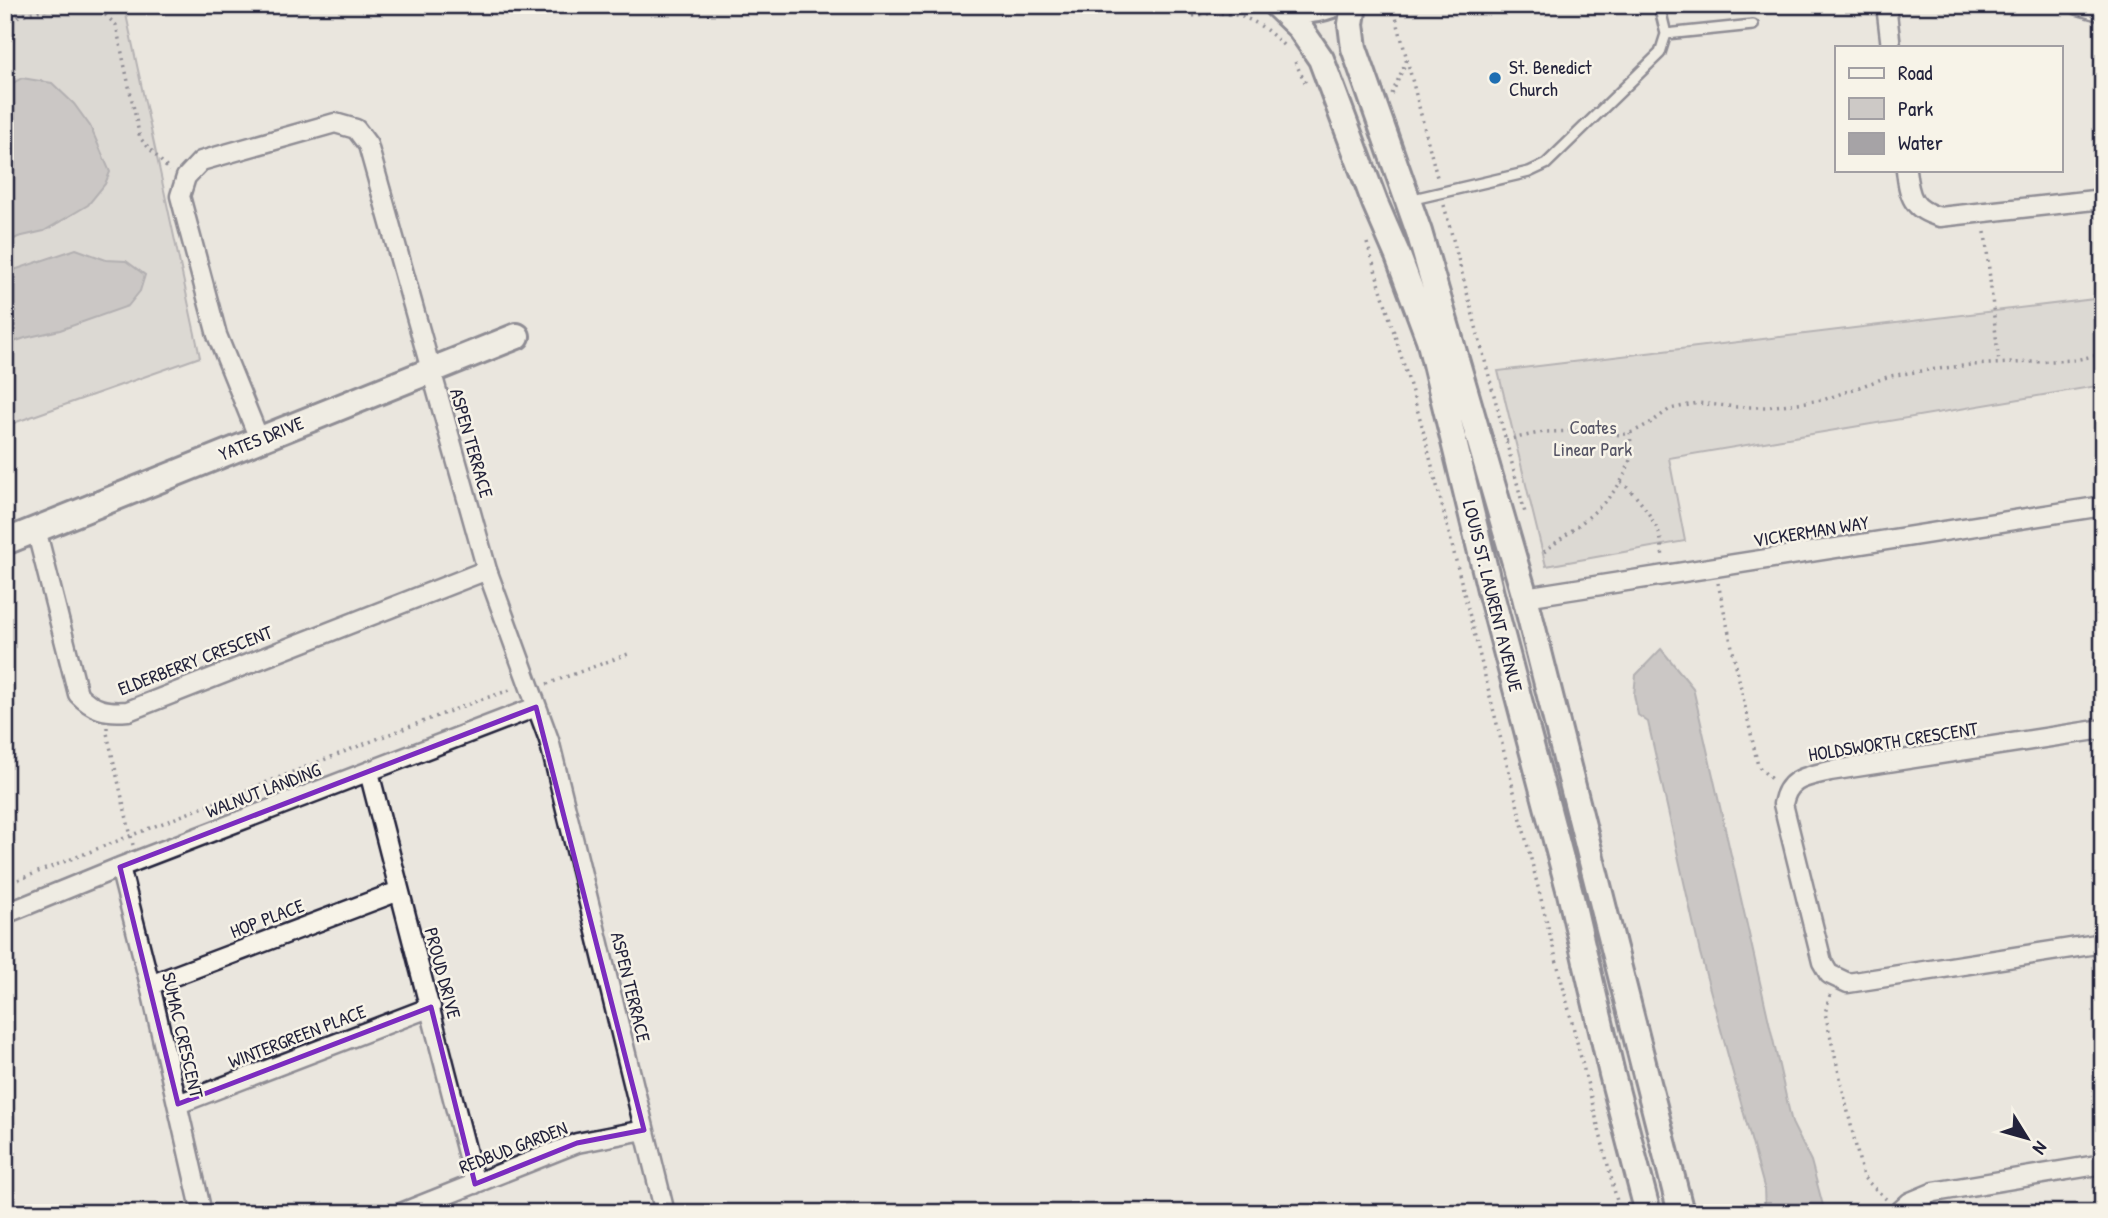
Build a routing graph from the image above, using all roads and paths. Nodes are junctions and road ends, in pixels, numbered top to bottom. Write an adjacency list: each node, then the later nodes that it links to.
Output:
1 (64, 5): 13 (path)
2 (95, 5): 12 (path)
3 (105, 5): 12 (path)
4 (1277, 5): 5 (main road); 69 (main road, LOUIS ST. LAURENT AVENUE)
5 (1332, 5)
6 (1354, 5): 19 (main road, LOUIS ST. LAURENT AVENUE)
7 (1659, 5): 15 (lane)
8 (1886, 5): 16 (street)
9 (2079, 5): 10 (street)
10 (2103, 12)
11 (1193, 16): 18 (path)
12 (107, 17): 21 (path)
13 (5, 23)
14 (1753, 25): 15 (lane)
15 (1666, 34): 23 (lane)
16 (1891, 46)
17 (1407, 58): 19 (path)
18 (1307, 87)
19 (1380, 121): 23 (main road, LOUIS ST. LAURENT AVENUE)
20 (1906, 172): 22 (street)
21 (183, 186): 29 (street, ASPEN TERRACE); 31 (street)
22 (2103, 199)
23 (1409, 200): 41 (main road, LOUIS ST. LAURENT AVENUE)
24 (1985, 232): 28 (path)
25 (1365, 236): 68 (path)
26 (517, 336): 29 (main road, YATES DRIVE)
27 (2103, 354): 28 (path)
28 (1999, 364): 30 (path)
29 (430, 371): 31 (main road, YATES DRIVE); 39 (street, ASPEN TERRACE)
30 (1630, 433): 32 (path); 33 (path)
31 (259, 439): 35 (main road, YATES DRIVE)
32 (1506, 440)
33 (1620, 481): 37 (path); 40 (path)
34 (2103, 506): 38 (street, VICKERMAN WAY)
35 (36, 529): 36 (main road, YATES DRIVE); 46 (street, ELDERBERRY CRESCENT)
36 (5, 542)
37 (1544, 552)
38 (1714, 567): 40 (street, VICKERMAN WAY); 49 (path)
39 (487, 570): 45 (street, ASPEN TERRACE); 46 (street, ELDERBERRY CRESCENT)
40 (1666, 575): 41 (street, VICKERMAN WAY)
41 (1525, 597): 70 (main road, LOUIS ST. LAURENT AVENUE)
42 (628, 654): 43 (path)
43 (542, 686)
44 (514, 689): 50 (path)
45 (536, 707): 48 (street, WALNUT LANDING); 61 (street, ASPEN TERRACE)
46 (108, 712): 50 (path)
47 (2103, 729): 49 (street, HOLDSWORTH CRESCENT)
48 (369, 772): 52 (street, WALNUT LANDING); 54 (street, PROUD DRIVE)
49 (1785, 792): 57 (street)
50 (131, 835): 51 (path); 53 (path)
51 (135, 851)
52 (120, 867): 55 (street, WALNUT LANDING); 58 (street, SUMAC CRESCENT)
53 (5, 885)
54 (398, 891): 58 (street, HOP PLACE); 59 (street, PROUD DRIVE)
55 (5, 914)
56 (2103, 943): 57 (street)
57 (1834, 977): 64 (path)
58 (150, 985): 60 (street, SUMAC CRESCENT)
59 (431, 1007): 60 (street, WINTERGREEN PLACE); 63 (street, PROUD DRIVE)
60 (178, 1104): 65 (street, SUMAC CRESCENT)
61 (644, 1130): 63 (street, REDBUD GARDEN); 67 (street, ASPEN TERRACE)
62 (2103, 1164): 64 (street)
63 (475, 1184): 66 (street, REDBUD GARDEN)
64 (1898, 1212)
65 (202, 1213)
66 (401, 1213)
67 (665, 1213)
68 (1620, 1213)
69 (1648, 1213)
70 (1682, 1213)

